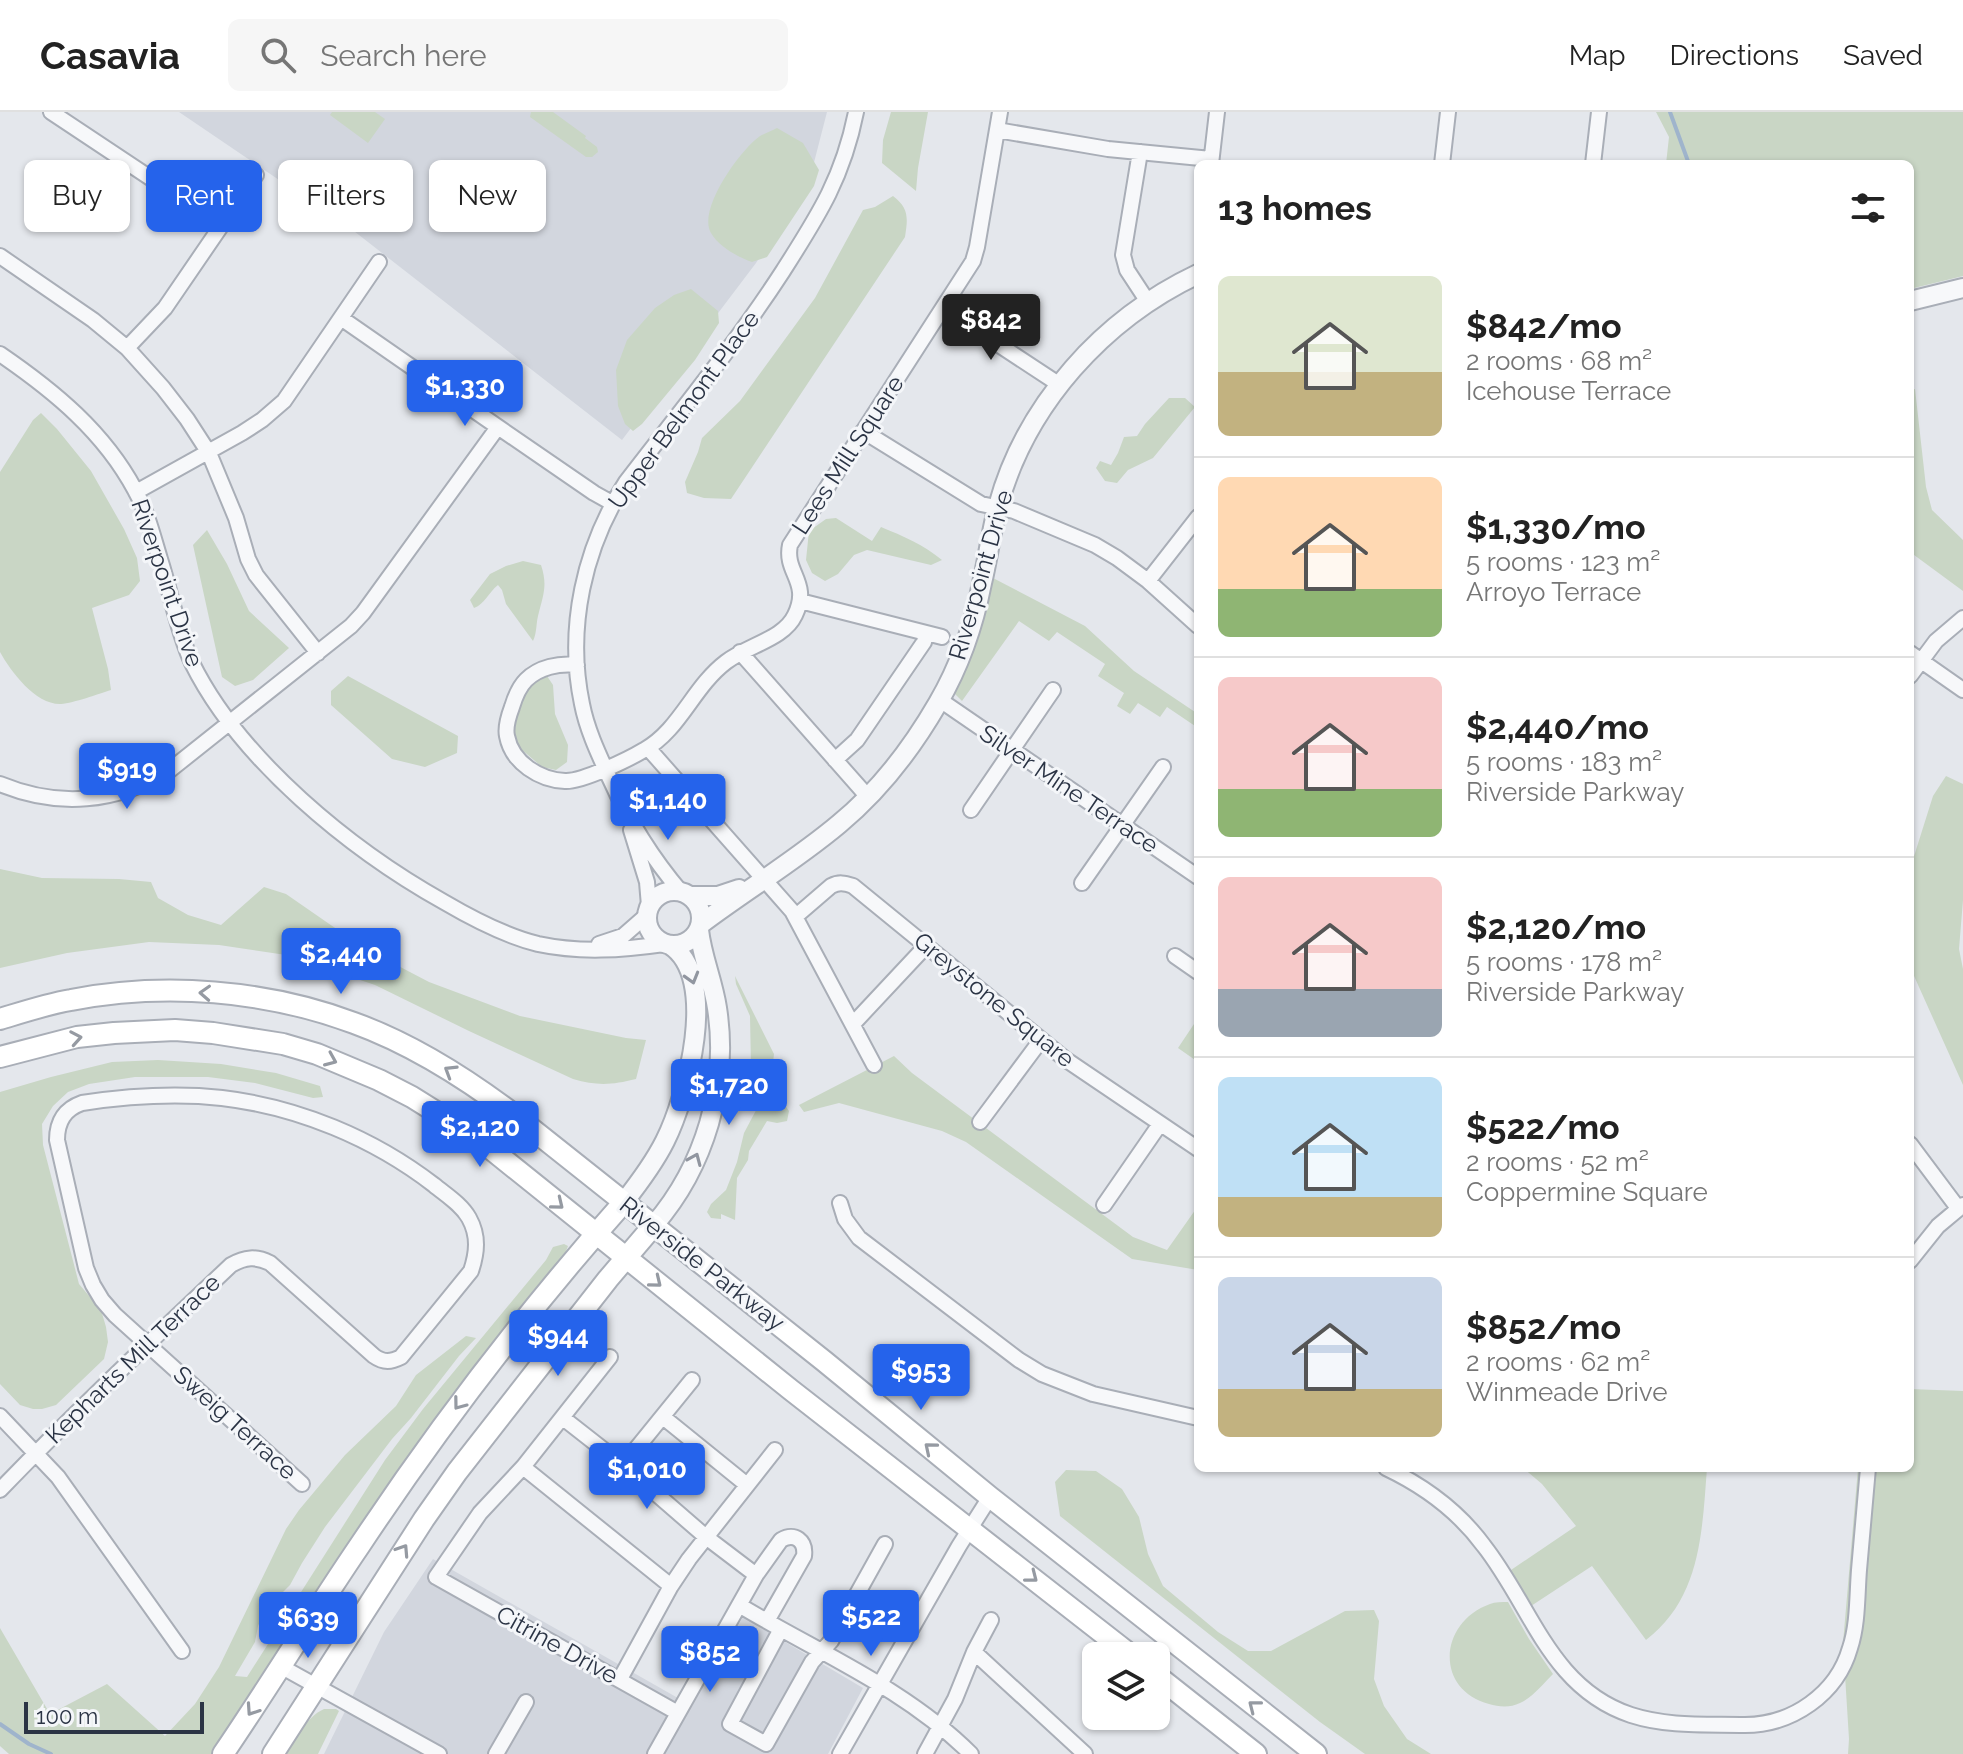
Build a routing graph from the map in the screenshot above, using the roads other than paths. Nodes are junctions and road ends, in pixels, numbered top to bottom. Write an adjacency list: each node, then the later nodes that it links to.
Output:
1 (51, 112): 13 (street)
2 (856, 112): 30 (street, Upper Belmont Place)
3 (1000, 112): 7 (street, Lees Mill Square)
4 (1217, 112): 10 (street)
5 (1448, 112): 11 (street)
6 (1599, 112): 12 (street)
7 (997, 130): 8 (street); 21 (street, Lees Mill Square)
8 (1140, 152): 9 (street); 20 (street)
9 (1197, 160)
10 (1211, 160)
11 (1442, 160)
12 (1593, 160)
13 (146, 175)
14 (216, 232): 23 (street)
15 (0, 256): 23 (street)
16 (379, 262): 22 (street)
17 (1194, 276): 20 (street, Riverpoint Drive)
18 (1963, 288): 19 (street)
19 (1914, 300)
20 (1148, 302): 25 (street, Riverpoint Drive)
21 (943, 308): 25 (street); 27 (street, Lees Mill Square)
22 (341, 318): 26 (street); 28 (street)
23 (127, 348): 28 (street)
24 (0, 354): 29 (street, Riverpoint Drive)
25 (1060, 385): 31 (street, Riverpoint Drive)
26 (498, 427): 30 (street); 40 (street)
27 (863, 431): 31 (street); 34 (street, Lees Mill Square)
28 (209, 453): 29 (street); 40 (street)
29 (136, 492): 46 (street, Riverpoint Drive)
30 (612, 503): 42 (street, Upper Belmont Place)
31 (997, 508): 33 (street); 45 (street, Riverpoint Drive)
32 (1194, 522): 33 (street)
33 (1148, 581): 36 (street)
34 (800, 601): 37 (street); 39 (street)
35 (1963, 618): 41 (street)
36 (1194, 622)
37 (926, 633): 38 (street); 49 (street)
38 (942, 637)
39 (740, 652): 47 (street); 49 (street)
40 (318, 653): 46 (street)
41 (1915, 657): 44 (street)
42 (577, 665): 51 (street, Upper Belmont Place); 51 (street)
43 (1053, 690): 48 (street)
44 (1963, 690)
45 (940, 700): 48 (street, Silver Mine Terrace); 53 (street, Riverpoint Drive)
46 (230, 723): 52 (street); 66 (street, Riverpoint Drive)
47 (648, 748): 51 (street); 58 (street)
48 (1012, 750): 54 (street); 56 (street, Silver Mine Terrace)
49 (835, 760): 53 (street)
50 (1163, 767): 56 (street)
51 (605, 768): 55 (street, Upper Belmont Place)
52 (0, 784)
53 (868, 797): 58 (street, Riverpoint Drive)
54 (971, 810)
55 (627, 814): 60 (street, Upper Belmont Place); 61 (street, Upper Belmont Place)
56 (1122, 825): 57 (street, Silver Mine Terrace); 59 (street)
57 (1194, 874)
58 (764, 879): 60 (street, Riverpoint Drive); 62 (street); 63 (street, Riverpoint Drive)
59 (1082, 883)
60 (686, 894): 61 (street); 63 (street, Upper Belmont Place)
61 (648, 911): 64 (street, Upper Belmont Place); 66 (street, Riverpoint Drive)
62 (795, 917): 65 (street, Greystone Square); 70 (street)
63 (700, 927): 64 (street); 83 (street, Upper Belmont Place, one-way to 63)
64 (667, 945): 66 (street, Riverpoint Drive); 79 (street, Upper Belmont Place, one-way to 79)
65 (926, 946): 70 (street); 71 (street, Greystone Square)
66 (580, 950)
67 (1175, 956): 68 (street)
68 (1194, 969)
69 (0, 1019): 79 (main road, Riverside Parkway, one-way to 69)
70 (853, 1024): 73 (street)
71 (1041, 1040): 75 (street); 76 (street, Greystone Square)
72 (0, 1057): 84 (main road, Riverside Parkway, one-way to 84)
73 (874, 1065)
74 (66, 1112): 87 (street, Sweig Terrace); 87 (street, Kepharts Mill Terrace)
75 (980, 1122)
76 (1160, 1124): 77 (street, Greystone Square); 81 (street)
77 (1194, 1146)
78 (1914, 1149): 82 (street)
79 (624, 1202): 83 (main road, Riverside Parkway); 84 (main road)
80 (840, 1203): 92 (street)
81 (1104, 1205)
82 (1960, 1207): 85 (street)
83 (654, 1225): 86 (main road); 103 (main road, Riverside Parkway, one-way to 83)
84 (595, 1234): 86 (main road, Riverside Parkway); 117 (main road, one-way to 117)
85 (1914, 1256)
86 (626, 1258): 104 (main road, Riverside Parkway, one-way to 104); 121 (main road, one-way to 86)
87 (148, 1344): 95 (street, Kepharts Mill Terrace); 100 (street, Sweig Terrace)
88 (610, 1357): 93 (street)
89 (692, 1380): 91 (street)
90 (0, 1416): 95 (street)
91 (663, 1417): 96 (street); 101 (street)
92 (1194, 1417)
93 (563, 1418): 96 (street); 97 (street)
94 (775, 1450): 101 (street)
95 (36, 1453): 102 (street, Kepharts Mill Terrace); 114 (street)
96 (623, 1465): 105 (street)
97 (523, 1467): 108 (street); 118 (street, Citrine Drive)
98 (1393, 1472): 99 (street)
99 (1868, 1472)
100 (302, 1484)
101 (747, 1485): 105 (street)
102 (0, 1490)
103 (990, 1497): 104 (street); 135 (main road, Riverside Parkway, one-way to 103)
104 (970, 1528): 113 (main road, Riverside Parkway, one-way to 113); 119 (street)
105 (706, 1537): 107 (street); 108 (street)
106 (885, 1544): 115 (street)
107 (756, 1575): 109 (street); 111 (street)
108 (671, 1586): 118 (street)
109 (739, 1605): 111 (street); 123 (street)
110 (991, 1620): 116 (street)
111 (767, 1621): 112 (street)
112 (781, 1629): 115 (street); 115 (street)
113 (1114, 1642)
114 (182, 1651)
115 (821, 1651): 119 (street)
116 (974, 1652): 124 (street); 133 (street)
117 (282, 1667): 121 (street); 125 (main road, one-way to 125)
118 (620, 1679): 123 (street, Citrine Drive)
119 (879, 1684): 124 (street); 130 (street)
120 (1170, 1686): 134 (main road)
121 (316, 1687): 126 (main road); 127 (street)
122 (526, 1702): 128 (street)
123 (678, 1713): 129 (street)
124 (940, 1726): 131 (street); 132 (street)
125 (223, 1754)
126 (273, 1754)
127 (439, 1754)
128 (496, 1754)
129 (655, 1754)
130 (840, 1754)
131 (925, 1754)
132 (971, 1754)
133 (1085, 1754)
134 (1256, 1754)
135 (1316, 1754)

